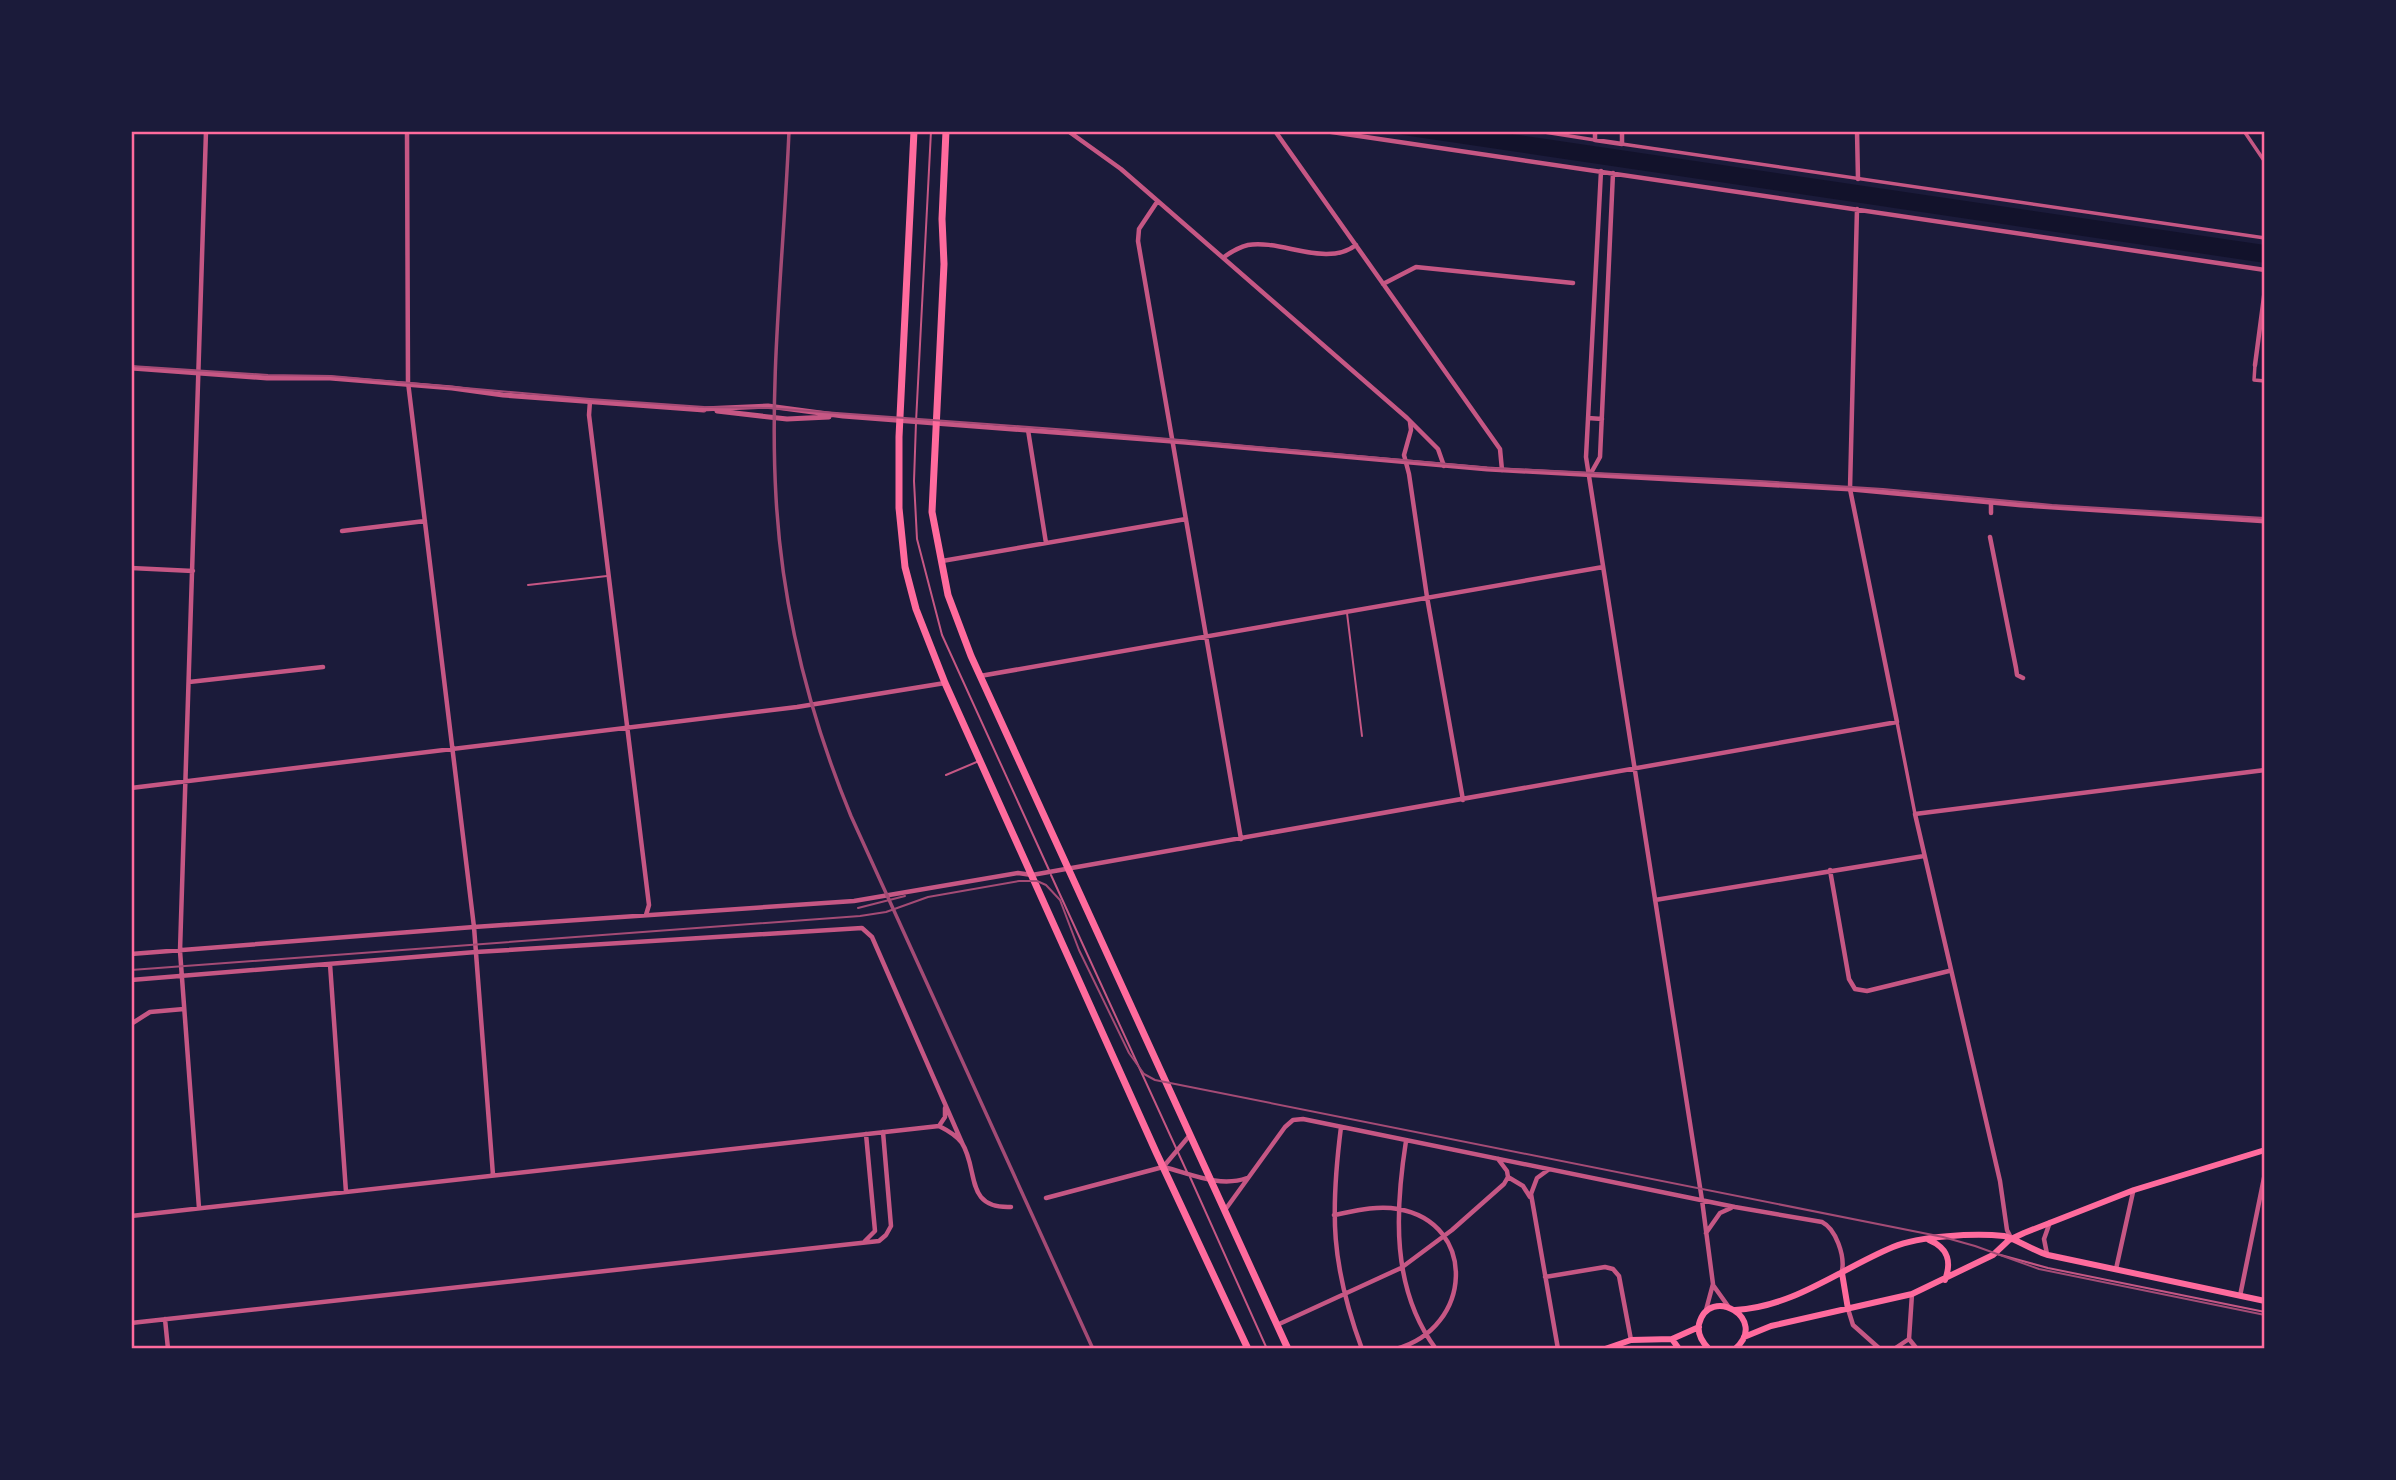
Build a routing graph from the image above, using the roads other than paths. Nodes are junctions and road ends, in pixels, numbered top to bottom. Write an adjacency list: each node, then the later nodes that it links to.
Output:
1 (205, 131): 33 (street)
2 (407, 131): 35 (street)
3 (914, 131): 41 (main road)
4 (932, 131): 43 (lane)
5 (946, 131): 44 (main road)
6 (1068, 131): 20 (street)
7 (1275, 131): 25 (street)
8 (1325, 131): 17 (street)
9 (1538, 131): 14 (street)
10 (1595, 131): 14 (street)
11 (1622, 131): 15 (street)
12 (1857, 131): 19 (street)
13 (2244, 131): 16 (street)
14 (1595, 140): 15 (street)
15 (1622, 144): 19 (street)
16 (2265, 162)
17 (1601, 171): 18 (street); 22 (street)
18 (1614, 173): 21 (street); 23 (street)
19 (1858, 179): 24 (street)
20 (1157, 202): 26 (street); 46 (street)
21 (1857, 209): 27 (street); 51 (street)
22 (1599, 222): 23 (street); 39 (street)
23 (1611, 222): 40 (street)
24 (2265, 238)
25 (1356, 245): 26 (street); 28 (street)
26 (1224, 257): 42 (street)
27 (2265, 270)
28 (1383, 284): 29 (street); 49 (street)
29 (1573, 284)
30 (2265, 289): 31 (street)
31 (2255, 365): 34 (street)
32 (131, 368): 33 (street)
33 (199, 373): 35 (street); 63 (street)
34 (2265, 381)
35 (408, 384): 36 (street); 56 (street)
36 (590, 401): 37 (street); 64 (street)
37 (702, 409): 38 (street); 38 (street)
38 (843, 416): 41 (street)
39 (1588, 418): 40 (street); 50 (street)
40 (1602, 419): 50 (street)
41 (900, 421): 43 (street); 73 (main road)
42 (1409, 421): 47 (street); 48 (street)
43 (916, 422): 44 (street); 90 (lane)
44 (935, 423): 45 (street); 60 (main road)
45 (1028, 430): 46 (street); 59 (street)
46 (1172, 441): 47 (street); 54 (street)
47 (1407, 463): 48 (street); 66 (street)
48 (1444, 466): 49 (street)
49 (1502, 470): 50 (street)
50 (1591, 474): 51 (street); 61 (street)
51 (1850, 489): 52 (street); 74 (street)
52 (1991, 502): 53 (street); 55 (street)
53 (1991, 513)
54 (1186, 519): 59 (street); 68 (street)
55 (2265, 521)
56 (425, 522): 57 (street); 77 (street)
57 (342, 531)
58 (1990, 537): 71 (street)
59 (1046, 543): 60 (street)
60 (940, 562): 70 (main road)
61 (1603, 567): 66 (street); 79 (street)
62 (131, 568): 63 (street)
63 (193, 571): 72 (street)
64 (608, 576): 65 (lane); 75 (street)
65 (528, 585)
66 (1427, 597): 67 (street); 84 (street)
67 (1347, 612): 68 (street); 76 (lane)
68 (1206, 637): 70 (street); 86 (street)
69 (323, 667): 72 (street)
70 (980, 676): 88 (main road)
71 (2023, 677)
72 (189, 682): 82 (street)
73 (945, 683): 75 (street); 78 (main road)
74 (1897, 722): 79 (street); 85 (street)
75 (626, 727): 77 (street); 93 (street)
76 (1362, 736)
77 (452, 748): 82 (street); 94 (street)
78 (980, 761): 81 (lane); 91 (main road)
79 (1634, 768): 84 (street); 92 (street)
80 (2265, 770): 85 (street)
81 (946, 775)
82 (186, 782): 83 (street); 95 (street)
83 (131, 788)
84 (1463, 800): 86 (street)
85 (1915, 814): 87 (street)
86 (1241, 839): 88 (street)
87 (1924, 856): 89 (street); 99 (street)
88 (1068, 867): 90 (street); 109 (main road)
89 (1830, 870): 92 (street); 99 (street)
90 (1049, 872): 91 (street); 112 (lane)
91 (1032, 875): 93 (street); 115 (main road)
92 (1655, 900): 126 (street)
93 (646, 916): 94 (street)
94 (474, 927): 95 (street); 96 (street)
95 (180, 951): 97 (street); 100 (street)
96 (475, 952): 98 (street); 104 (street); 119 (street)
97 (131, 954)
98 (330, 964): 100 (street); 124 (street)
99 (1949, 971): 140 (street)
100 (181, 977): 101 (street); 102 (street)
101 (131, 980)
102 (184, 1009): 103 (street); 131 (street)
103 (131, 1024)
104 (945, 1103): 105 (street); 111 (street)
105 (939, 1126): 107 (street); 111 (street)
106 (1341, 1127): 110 (street); 121 (street); 134 (street)
107 (883, 1132): 108 (street); 141 (street)
108 (866, 1134): 119 (street); 141 (street)
109 (1190, 1135): 112 (street); 122 (main road)
110 (1406, 1141): 114 (street); 132 (street)
111 (963, 1145): 129 (street)
112 (1177, 1149): 115 (street); 117 (lane)
113 (2264, 1152): 123 (main road)
114 (1497, 1159): 116 (street); 120 (street)
115 (1164, 1166): 117 (street); 125 (street); 169 (main road)
116 (1548, 1170): 126 (street); 127 (street)
117 (1188, 1173): 122 (street); 170 (lane)
118 (2265, 1173): 128 (street)
119 (493, 1175): 124 (street)
120 (1508, 1177): 127 (street); 138 (street)
121 (1247, 1178): 122 (street); 133 (street)
122 (1211, 1180): 133 (main road)
123 (2134, 1190): 136 (main road); 145 (street)
124 (346, 1192): 131 (street)
125 (1046, 1198)
126 (1702, 1200): 130 (street); 137 (street)
127 (1532, 1202): 147 (street)
128 (2262, 1206): 152 (street)
129 (1011, 1207)
130 (1735, 1207): 137 (street); 146 (street)
131 (199, 1208): 135 (street)
132 (1398, 1209): 134 (street); 138 (street); 144 (street)
133 (1225, 1210): 160 (main road)
134 (1334, 1215): 151 (street)
135 (131, 1216)
136 (2050, 1222): 140 (main road); 143 (street)
137 (1706, 1233): 149 (street)
138 (1444, 1236): 144 (street); 162 (street)
139 (1925, 1239): 140 (main road); 146 (main road); 148 (main road)
140 (2011, 1239): 142 (main road); 143 (main road)
141 (863, 1242): 158 (street)
142 (1996, 1253): 148 (main road); 156 (lane)
143 (2048, 1255): 145 (main road)
144 (1401, 1268): 151 (street); 162 (street)
145 (2116, 1269): 152 (main road)
146 (1842, 1273): 154 (main road); 155 (main road)
147 (1545, 1277): 166 (street); 175 (street)
148 (1944, 1280): 150 (main road)
149 (1713, 1284): 154 (street); 157 (street)
150 (1912, 1294): 155 (main road); 165 (street)
151 (1344, 1295): 160 (street); 172 (street)
152 (2240, 1296): 153 (main road)
153 (2265, 1301)
154 (1732, 1308): 157 (main road); 163 (main road)
155 (1848, 1309): 163 (main road); 179 (street)
156 (2265, 1312)
157 (1704, 1315): 161 (main road)
158 (165, 1319): 159 (street); 168 (street)
159 (131, 1323)
160 (1277, 1325): 171 (main road)
161 (1699, 1327): 164 (main road); 178 (main road)
162 (1425, 1335): 173 (street); 174 (street)
163 (1744, 1336): 167 (main road)
164 (1672, 1339): 166 (main road); 177 (main road)
165 (1909, 1339): 180 (street); 181 (street)
166 (1631, 1340): 176 (main road)
167 (1737, 1348)
168 (168, 1349)
169 (1248, 1349)
170 (1267, 1349)
171 (1288, 1349)
172 (1362, 1349)
173 (1396, 1349)
174 (1436, 1349)
175 (1558, 1349)
176 (1605, 1349)
177 (1679, 1349)
178 (1709, 1349)
179 (1880, 1349)
180 (1894, 1349)
181 (1917, 1349)

